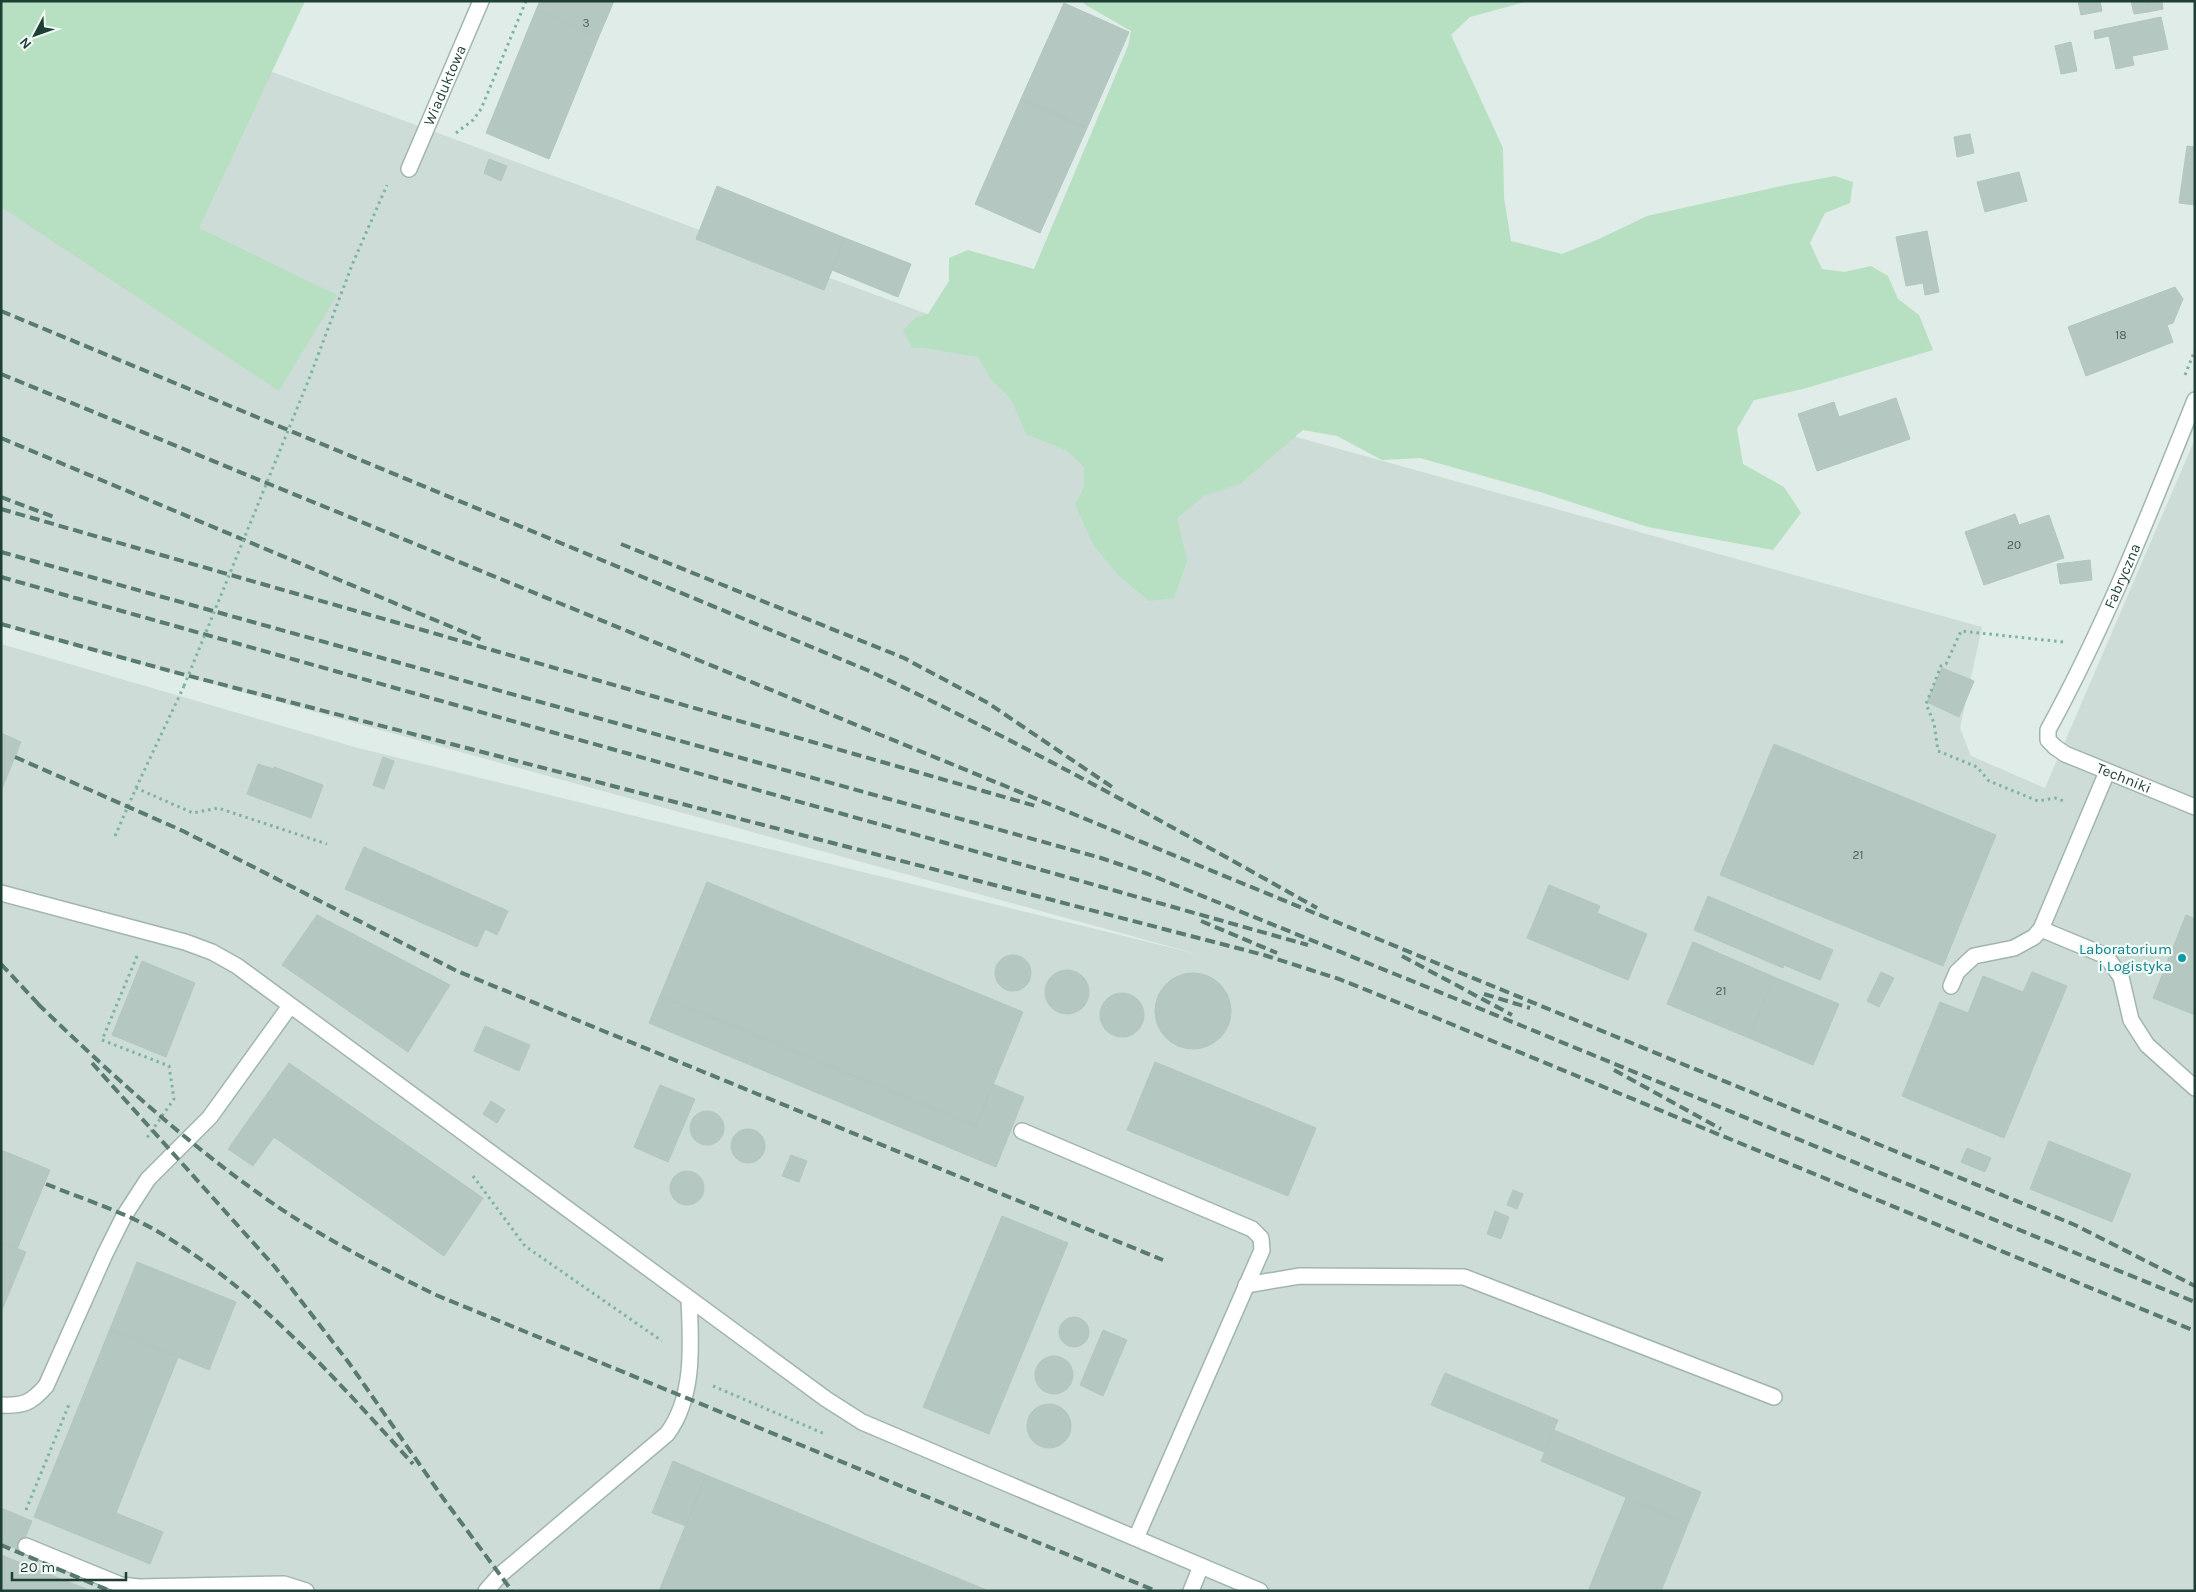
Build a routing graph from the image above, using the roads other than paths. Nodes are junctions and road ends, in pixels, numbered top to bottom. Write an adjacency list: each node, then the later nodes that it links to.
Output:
1 (481, 1): 2 (street, Wiaduktowa)
2 (409, 169)
3 (2195, 400): 4 (street, Fabryczna)
4 (2055, 747): 5 (street, Techniki)
5 (2107, 772): 6 (street, Techniki); 8 (street)
6 (2195, 807)
7 (1, 892): 10 (street)
8 (2042, 930): 9 (street); 11 (street)
9 (1950, 986)
10 (290, 1006): 14 (street); 16 (street)
11 (2195, 1088)
12 (1022, 1130): 13 (street)
13 (1246, 1285): 15 (street); 17 (street)
14 (689, 1299): 17 (street); 21 (street)
15 (1774, 1397)
16 (1, 1406)
17 (1136, 1538): 19 (street)
18 (26, 1546): 20 (street)
19 (1201, 1566): 22 (street); 23 (street)
20 (306, 1591)
21 (486, 1591)
22 (1191, 1591)
23 (1260, 1591)

